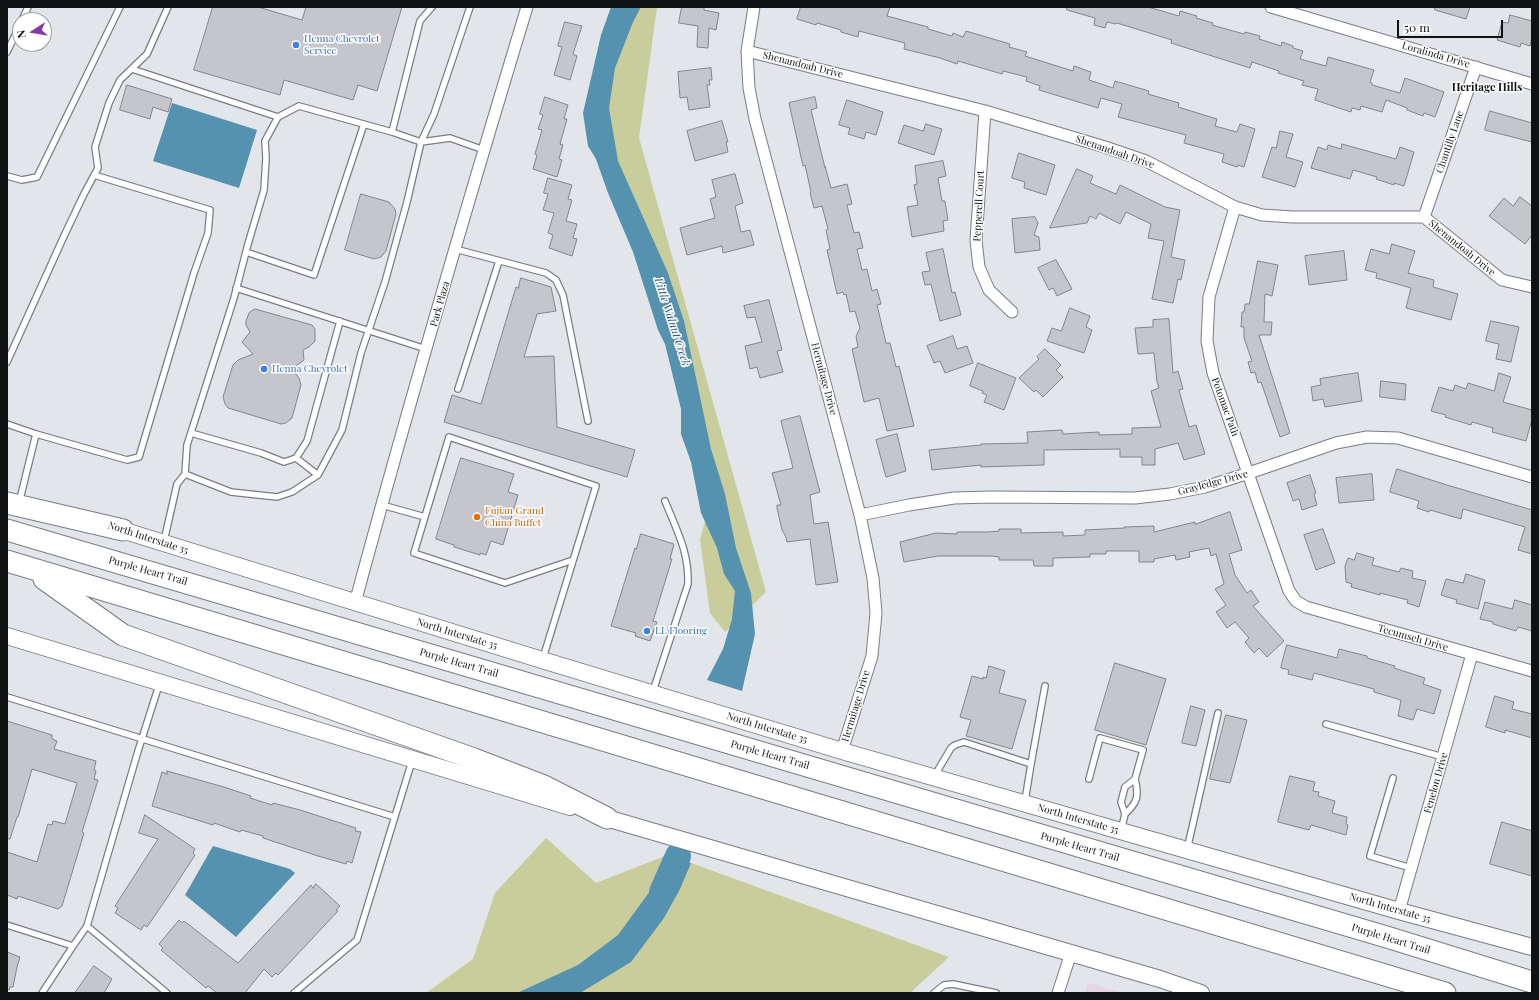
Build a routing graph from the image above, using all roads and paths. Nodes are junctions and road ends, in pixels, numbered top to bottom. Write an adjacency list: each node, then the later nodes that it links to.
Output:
1 (120, 7): 21 (lane)
2 (168, 7): 12 (lane)
3 (432, 7): 17 (lane)
4 (470, 7): 18 (lane)
5 (527, 7): 19 (street, Park Plaza)
6 (754, 7): 9 (street, Hermitage Drive)
7 (1270, 7): 11 (street, Loralinda Drive)
8 (12, 42): 10 (lane)
9 (747, 51): 14 (street, Shenandoah Drive); 47 (street, Hermitage Drive)
10 (7, 52)
11 (1476, 67): 13 (street, Loralinda Drive); 23 (street, Chantilly Lane)
12 (132, 69): 15 (lane); 20 (lane)
13 (1532, 84)
14 (985, 111): 22 (street, Shenandoah Drive); 29 (street, Pepperell Court)
15 (278, 116): 16 (lane); 25 (lane)
16 (364, 124): 17 (lane); 25 (lane)
17 (392, 132): 18 (lane)
18 (421, 142): 19 (lane); 31 (lane)
19 (484, 150): 24 (street, Park Plaza)
20 (94, 175): 33 (lane); 38 (lane)
21 (7, 176)
22 (1235, 207): 23 (street, Shenandoah Drive); 40 (street, Potomac Path)
23 (1424, 217): 27 (street, Shenandoah Drive)
24 (455, 249): 26 (lane); 32 (street, Park Plaza)
25 (246, 252): 28 (lane)
26 (499, 261): 34 (lane); 35 (lane)
27 (1532, 287)
28 (236, 288): 30 (lane); 37 (lane)
29 (1012, 312)
30 (340, 321): 31 (lane); 39 (lane)
31 (369, 331): 32 (lane); 42 (lane)
32 (427, 349): 46 (street, Park Plaza)
33 (7, 362)
34 (458, 389)
35 (588, 422)
36 (7, 424): 38 (lane)
37 (191, 433): 39 (lane); 41 (lane)
38 (36, 434): 44 (lane)
39 (296, 458): 42 (lane)
40 (1249, 473): 43 (street, Grayledge Drive); 47 (street, Grayledge Drive); 55 (street, Potomac Path)
41 (185, 474): 42 (lane); 51 (lane)
42 (318, 475)
43 (1532, 477)
44 (11, 499): 50 (highway)
45 (665, 501): 63 (lane)
46 (382, 505): 48 (lane); 56 (street, Park Plaza)
47 (860, 516): 68 (street, Hermitage Drive)
48 (425, 517): 52 (lane); 52 (lane)
49 (7, 530): 89 (highway, Purple Heart Trail)
50 (123, 530): 51 (main road, North Interstate 35)
51 (163, 544): 56 (main road, North Interstate 35)
52 (573, 560): 59 (lane)
53 (7, 561): 54 (highway)
54 (31, 569): 79 (highway); 97 (highway)
55 (1296, 601): 58 (street, Tecumseh Drive)
56 (356, 603): 59 (main road, North Interstate 35)
57 (7, 636): 61 (main road)
58 (1472, 654): 60 (street, Tecumseh Drive); 69 (street, Fenelon Drive)
59 (542, 660): 63 (main road, North Interstate 35)
60 (1532, 671)
61 (160, 682): 67 (lane); 70 (main road)
62 (1045, 686): 71 (lane)
63 (652, 693): 68 (main road, North Interstate 35)
64 (7, 697): 67 (lane)
65 (1218, 713): 81 (lane)
66 (1326, 724): 69 (lane)
67 (142, 739): 78 (lane); 85 (lane)
68 (842, 751): 72 (main road, North Interstate 35)
69 (1443, 756): 82 (street, Fenelon Drive)
70 (412, 759): 78 (lane); 79 (main road)
71 (1031, 764): 72 (lane); 76 (lane)
72 (934, 777): 76 (main road, North Interstate 35)
73 (1393, 778): 82 (lane)
74 (1089, 779): 75 (lane)
75 (1135, 779): 77 (lane); 77 (lane)
76 (1025, 804): 80 (main road, North Interstate 35)
77 (1125, 814): 80 (lane)
78 (395, 817): 92 (lane)
79 (607, 818): 88 (main road)
80 (1121, 831): 81 (main road, North Interstate 35)
81 (1187, 850): 83 (main road, North Interstate 35)
82 (1411, 868): 83 (street, Fenelon Drive)
83 (1399, 911): 87 (main road, North Interstate 35)
84 (7, 925): 86 (lane)
85 (87, 926): 86 (lane); 91 (lane)
86 (73, 946): 90 (lane)
87 (1532, 948)
88 (1071, 953): 95 (street); 96 (main road)
89 (1532, 982)
90 (42, 993)
91 (167, 993)
92 (294, 993)
93 (934, 993): 94 (lane)
94 (996, 993)
95 (1058, 993)
96 (1201, 993)
97 (1445, 993)

